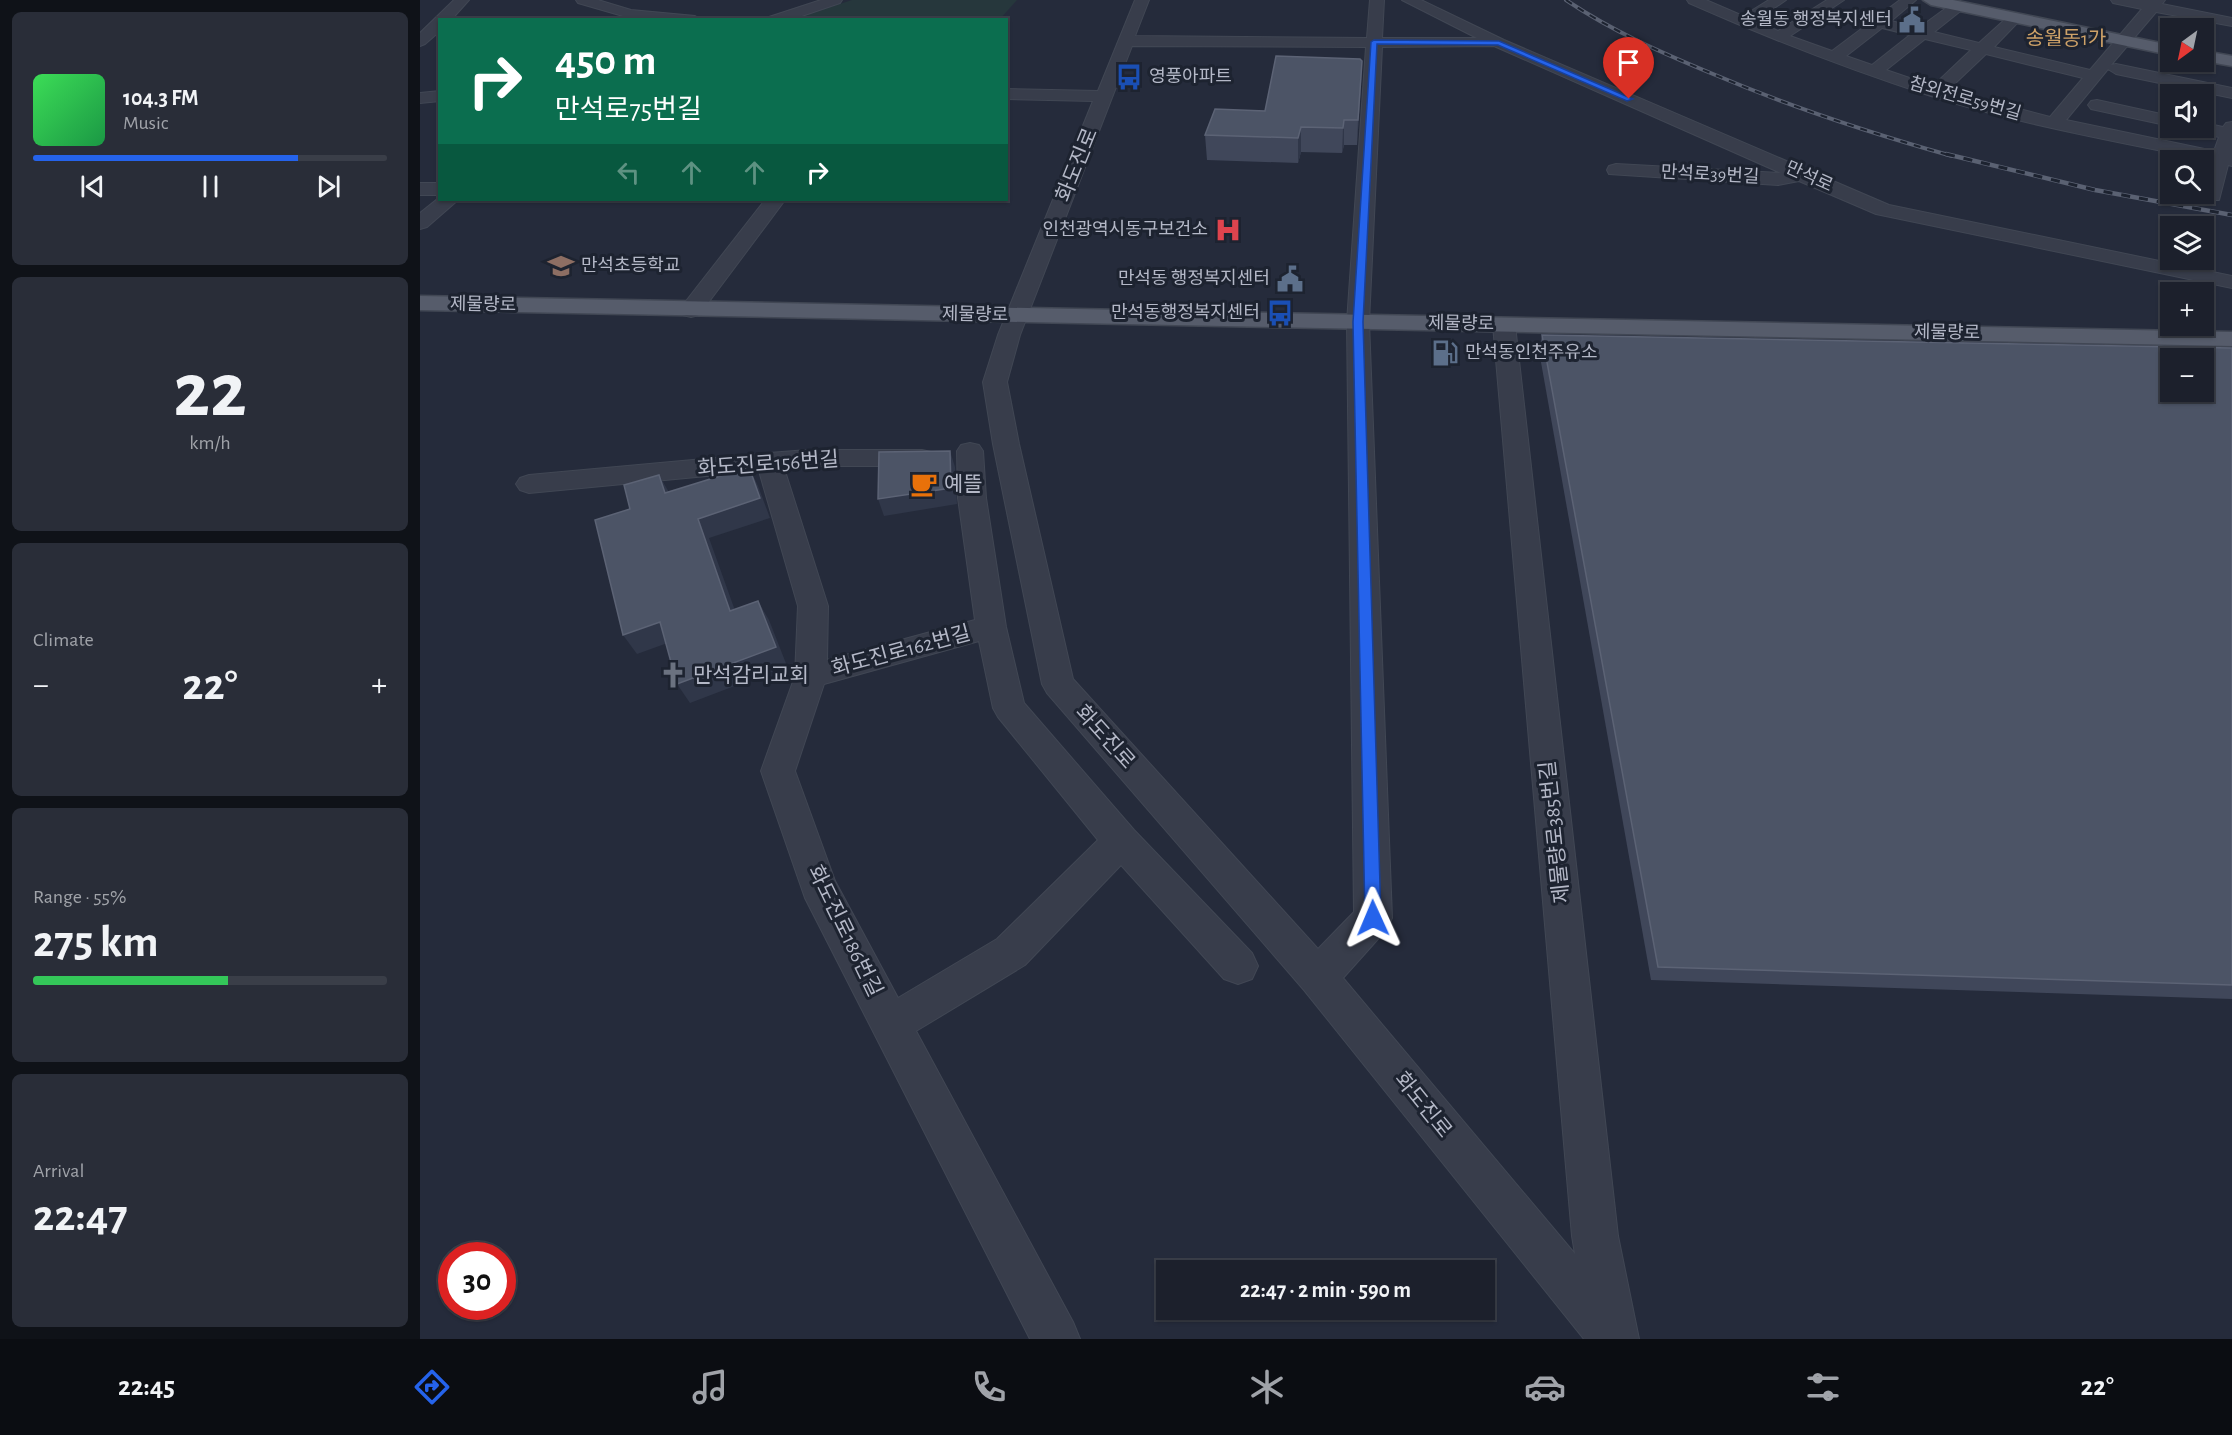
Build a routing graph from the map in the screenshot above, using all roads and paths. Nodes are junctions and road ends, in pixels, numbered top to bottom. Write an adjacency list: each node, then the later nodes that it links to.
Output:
1 (462, 0): 19 (street)
2 (583, 0): 18 (street)
3 (640, 0): 18 (street)
4 (835, 0): 17 (street)
5 (1142, 0): 31 (street, 화도진로)
6 (1377, 0): 32 (street)
7 (1409, 0): 33 (street, 만석로)
8 (1779, 0): 22 (street)
9 (1837, 0): 29 (street)
10 (1909, 0): 24 (street)
11 (1931, 0): 16 (main road)
12 (2118, 0): 14 (street)
13 (669, 3): 18 (street)
14 (2155, 3): 23 (street); 26 (street)
15 (1701, 5): 22 (street, 참외전로59번길)
16 (1958, 6): 21 (main road); 28 (street)
17 (773, 13)
18 (628, 17): 20 (street)
19 (441, 18)
20 (650, 18)
21 (2015, 18): 30 (main road); 34 (street)
22 (1743, 21): 29 (street, 참외전로59번길)
23 (2232, 22)
24 (1880, 23): 28 (street); 37 (street)
25 (434, 24): 36 (street)
26 (2137, 24): 27 (street); 30 (street)
27 (2159, 29)
28 (1922, 33): 34 (street); 41 (street)
29 (1778, 37): 37 (street, 참외전로59번길)
30 (2124, 40): 35 (main road); 42 (street)
31 (1125, 41): 32 (street); 47 (street, 화도진로)
32 (1374, 42): 33 (street); 67 (street)
33 (1499, 43): 56 (street, 만석로)
34 (1983, 48): 42 (street); 43 (street)
35 (2160, 48)
36 (423, 49)
37 (1835, 57): 41 (street, 참외전로59번길)
38 (2214, 58): 39 (main road)
39 (2232, 61)
40 (2116, 69): 44 (street)
41 (1874, 71): 43 (street, 참외전로59번길)
42 (2094, 76): 51 (street)
43 (1936, 92): 51 (street, 참외전로59번길)
44 (2232, 93)
45 (1008, 94): 47 (street)
46 (438, 96): 48 (street)
47 (1104, 96): 66 (street, 화도진로)
48 (420, 98)
49 (2097, 105): 50 (street)
50 (2160, 119)
51 (2054, 123): 54 (street, 참외전로59번길)
52 (2230, 125): 53 (street); 54 (street)
53 (2214, 127)
54 (2226, 159): 59 (street)
55 (1616, 170): 56 (street, 만석로39번길)
56 (1803, 175): 63 (street, 만석로)
57 (420, 189): 58 (street)
58 (438, 189)
59 (2214, 191)
60 (447, 201): 62 (street)
61 (774, 201): 65 (street)
62 (420, 224)
63 (2232, 282)
64 (420, 303): 65 (main road, 제물량로)
65 (691, 310): 66 (main road, 제물량로)
66 (1017, 316): 67 (main road, 제물량로); 70 (street, 화도진로)
67 (1358, 322): 68 (main road, 제물량로); 78 (street)
68 (1504, 325): 69 (main road, 제물량로); 81 (street, 제물량로385번길)
69 (2232, 339)
70 (1006, 444): 71 (street, 화도진로156번길); 78 (street, 화도진로)
71 (970, 451): 72 (street, 화도진로156번길); 74 (street)
72 (770, 461): 73 (street, 화도진로156번길); 75 (street, 화도진로186번길)
73 (529, 484)
74 (991, 627): 75 (street, 화도진로162번길); 76 (street)
75 (811, 676): 79 (street, 화도진로186번길)
76 (1121, 841): 77 (street); 79 (street)
77 (1238, 966)
78 (1318, 977): 81 (street, 화도진로)
79 (891, 1024): 80 (street, 화도진로186번길)
80 (1056, 1339)
81 (1615, 1339)

